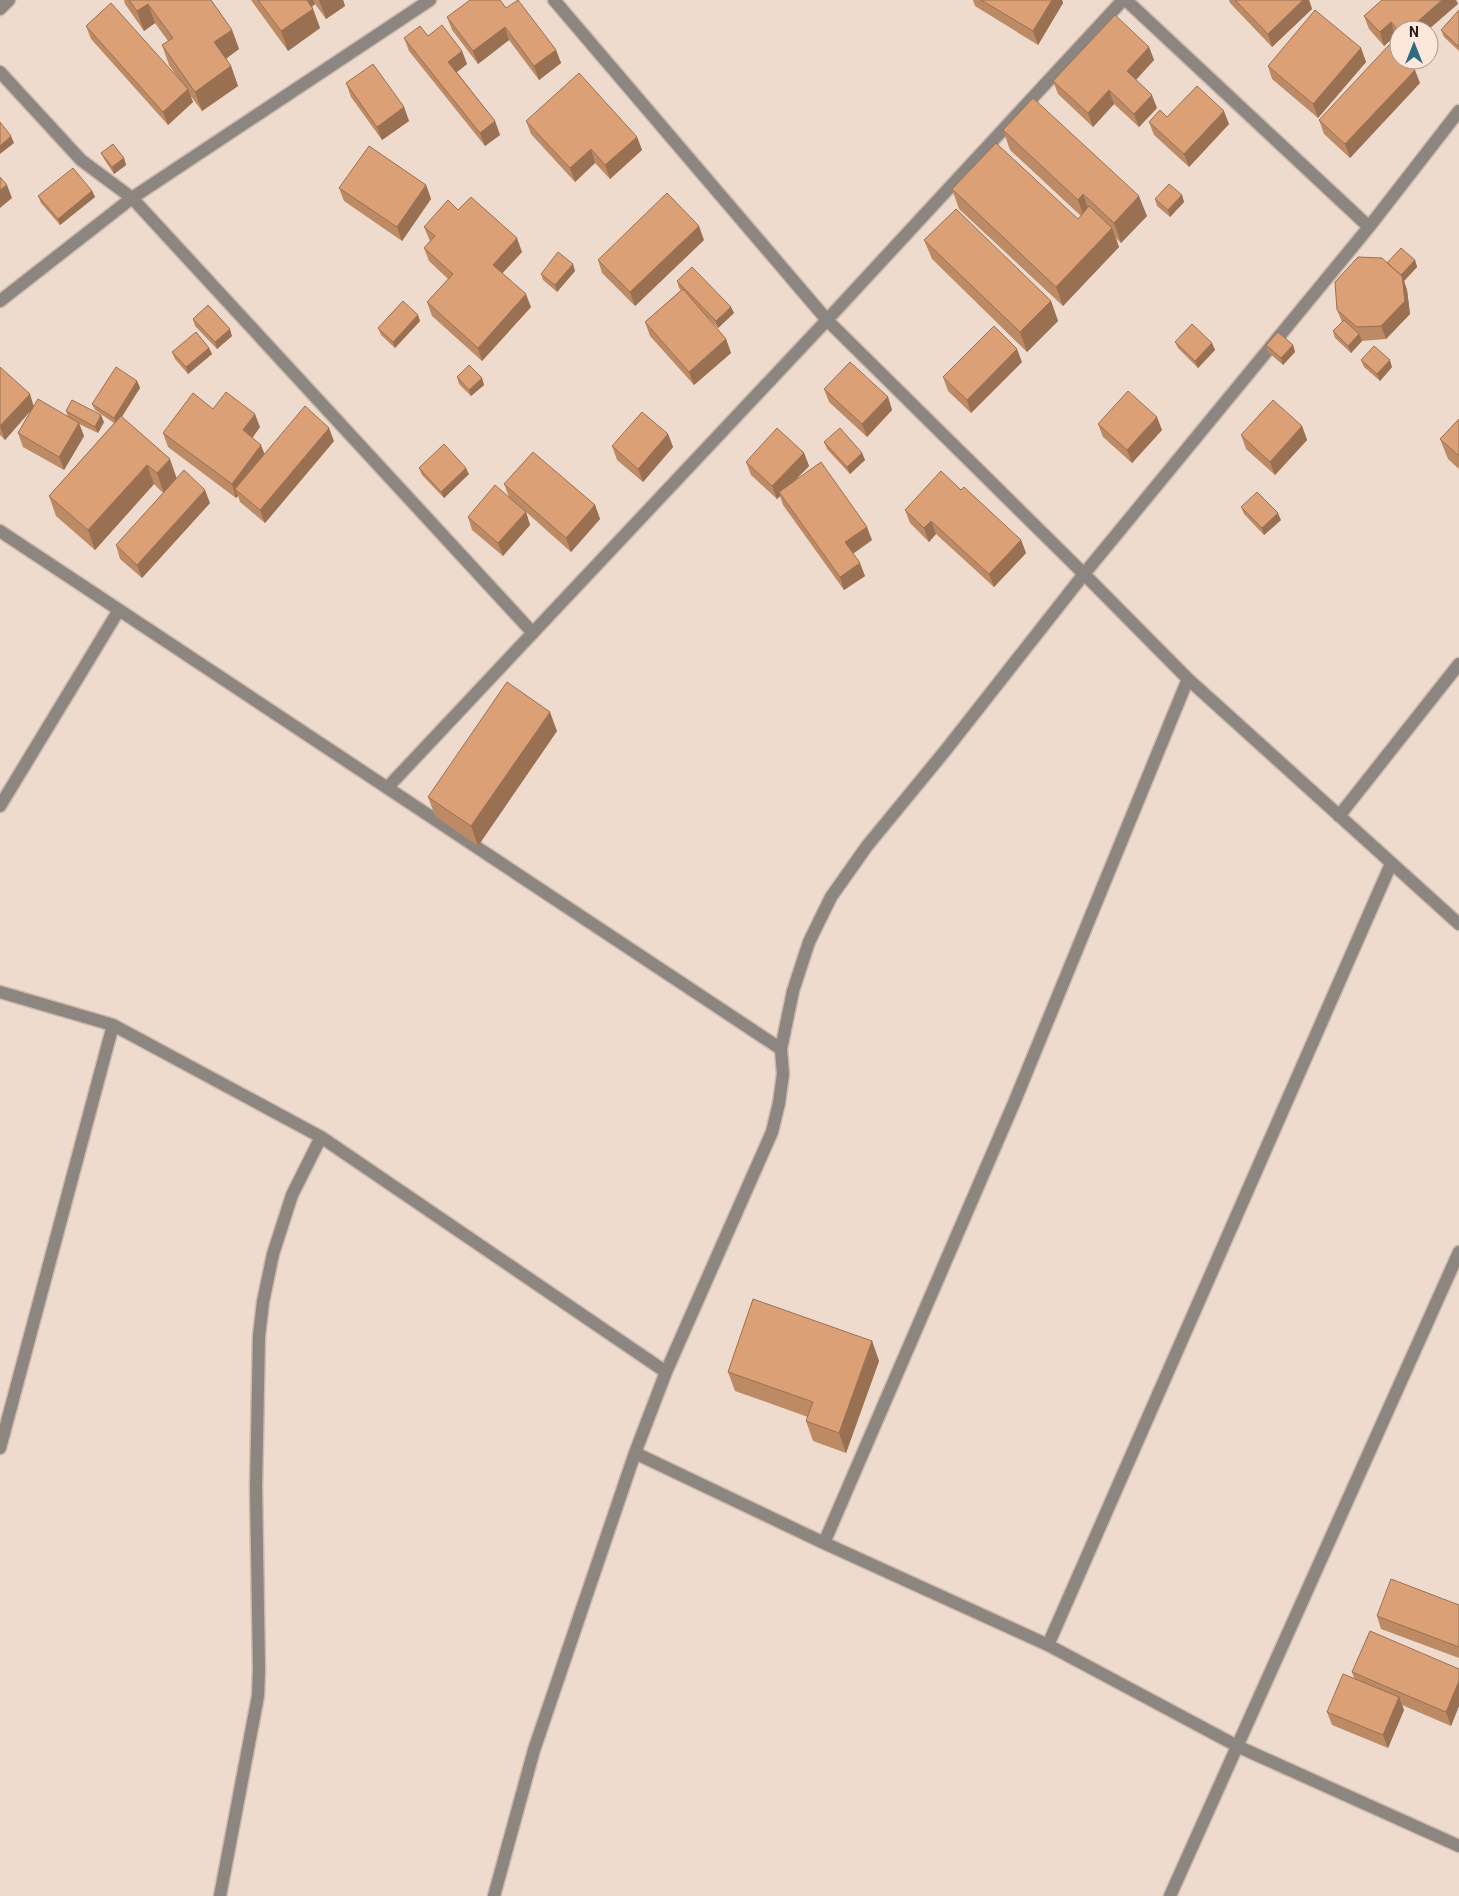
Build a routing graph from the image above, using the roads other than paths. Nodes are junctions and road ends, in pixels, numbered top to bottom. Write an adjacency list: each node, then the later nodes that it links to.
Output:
1 (9, 0): 5 (street)
2 (430, 0): 8 (street)
3 (554, 0): 11 (street)
4 (1124, 0): 9 (street); 11 (street)
5 (0, 9)
6 (0, 72): 8 (street)
7 (1459, 111): 9 (street)
8 (132, 198): 10 (street); 15 (street)
9 (1368, 227): 13 (street)
10 (0, 302)
11 (827, 320): 13 (street); 15 (street)
12 (0, 531): 14 (street)
13 (1084, 574): 17 (street); 25 (street)
14 (119, 610): 18 (street); 19 (street)
15 (533, 633): 18 (street)
16 (1459, 664): 20 (street)
17 (1188, 679): 20 (street); 31 (street)
18 (387, 788): 25 (street)
19 (0, 806)
20 (1339, 816): 21 (street)
21 (1391, 864): 22 (street); 32 (street)
22 (1459, 924)
23 (0, 992): 24 (street)
24 (114, 1025): 26 (street); 29 (street)
25 (780, 1049): 28 (street)
26 (321, 1136): 28 (street); 35 (street)
27 (1459, 1252): 33 (street)
28 (666, 1372): 30 (street)
29 (0, 1448)
30 (635, 1453): 31 (street); 36 (street)
31 (824, 1543): 32 (street)
32 (1048, 1645): 33 (street)
33 (1238, 1747): 34 (street); 37 (street)
34 (1459, 1846)
35 (220, 1896)
36 (494, 1896)
37 (1170, 1896)

